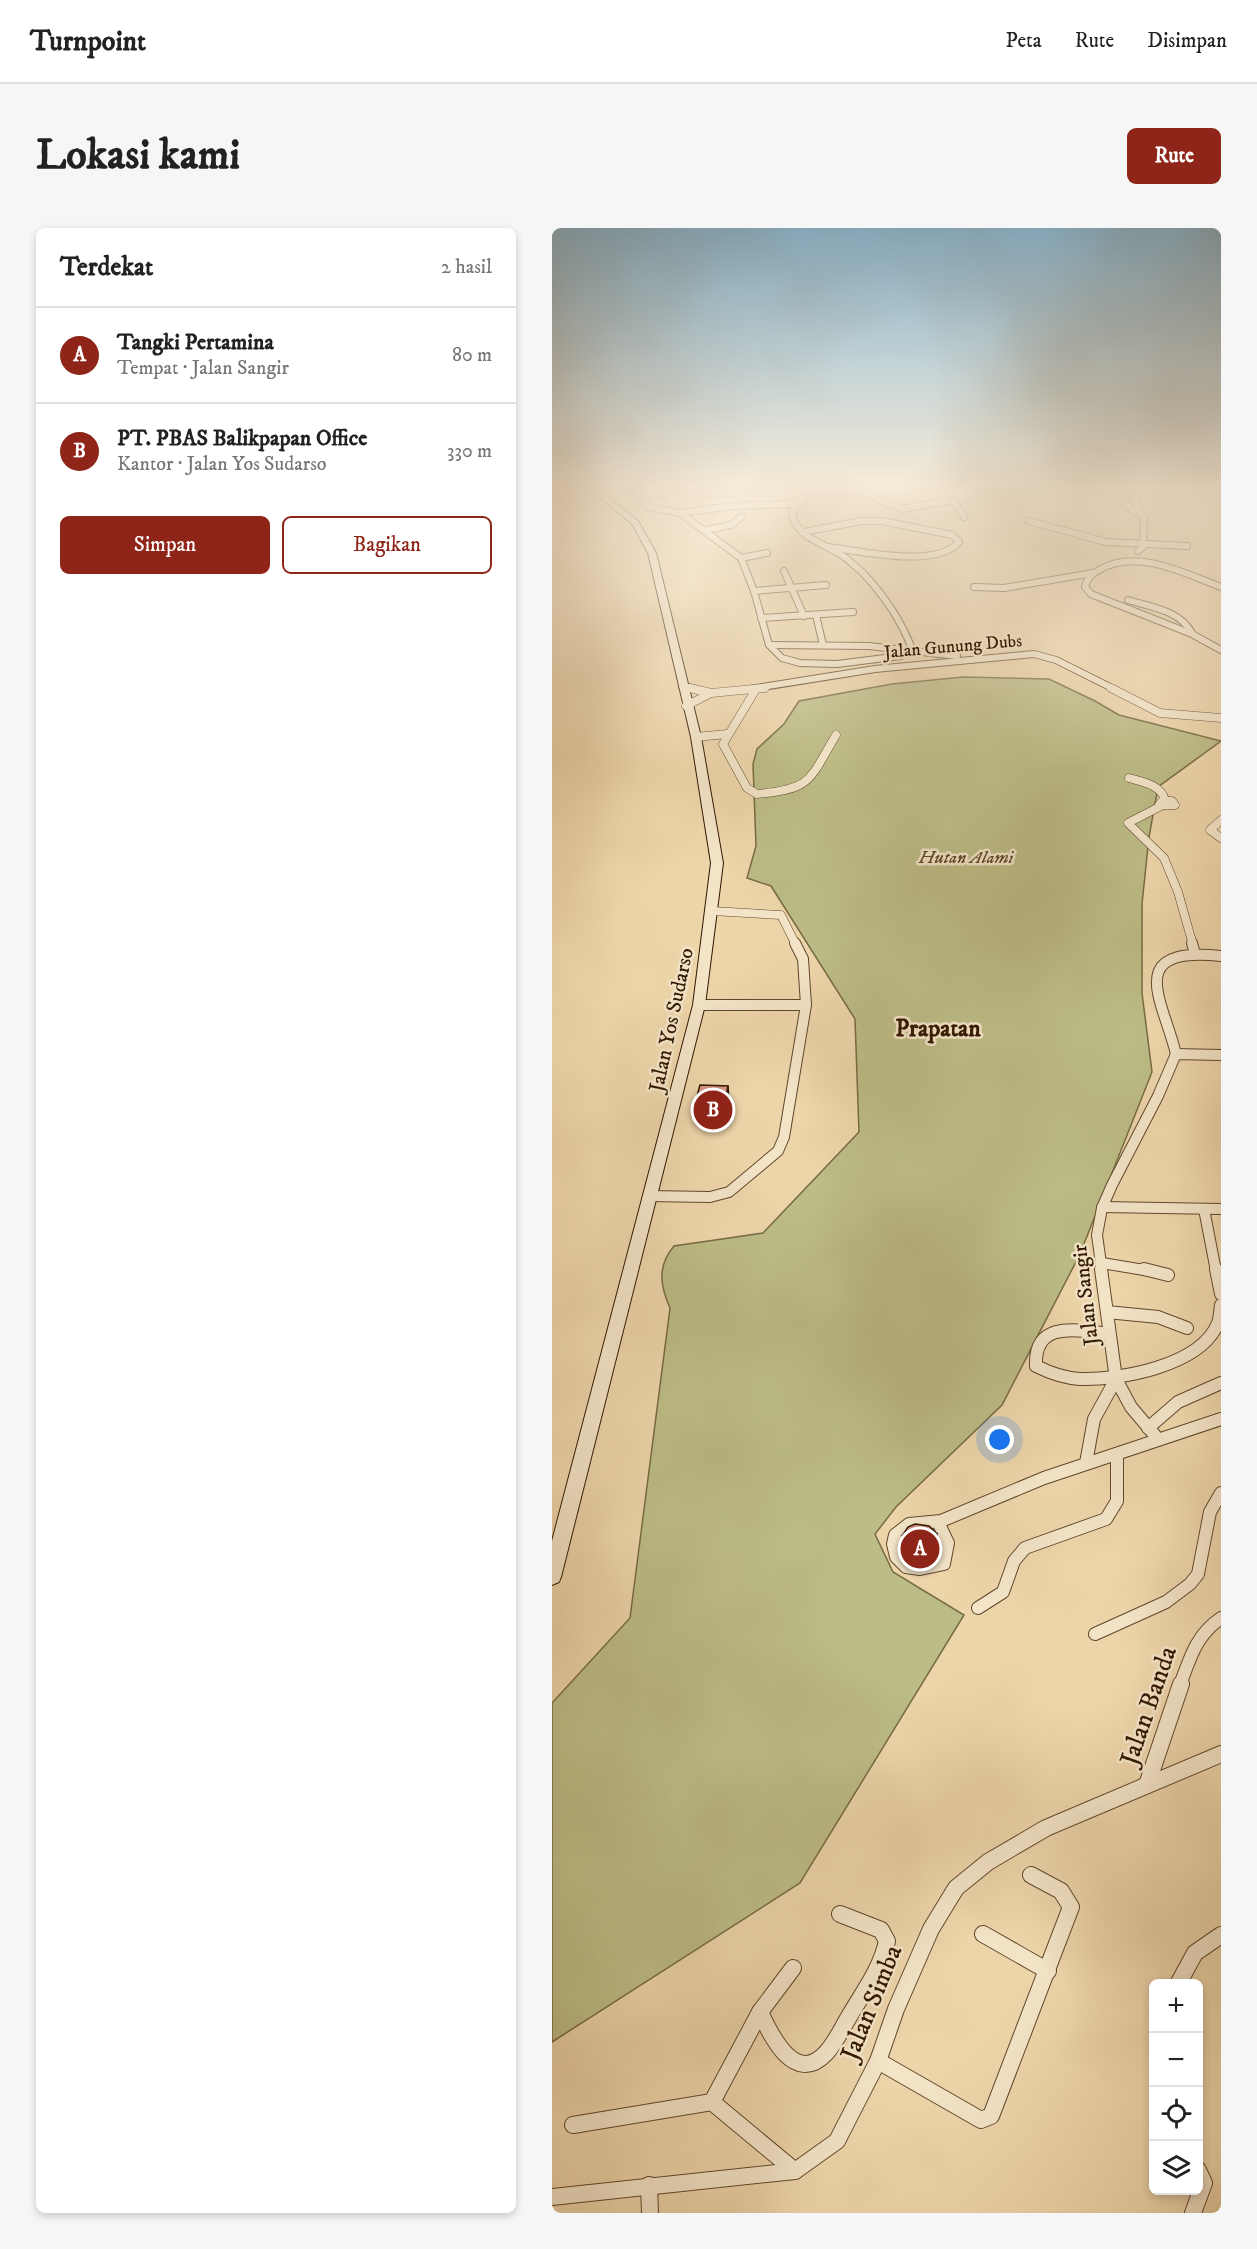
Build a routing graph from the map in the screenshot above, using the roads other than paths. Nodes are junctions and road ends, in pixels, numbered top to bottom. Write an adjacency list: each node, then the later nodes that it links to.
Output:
1 (657, 581): 24 (main road, Jalan Yos Sudarso)
2 (750, 581): 12 (street)
3 (789, 581): 11 (street)
4 (868, 581): 21 (street)
5 (1039, 581): 9 (street)
6 (1087, 581): 18 (street)
7 (1201, 581): 10 (street)
8 (826, 585): 11 (street)
9 (974, 587)
10 (1221, 587)
11 (793, 588): 12 (street); 16 (street)
12 (754, 591): 17 (street)
13 (1117, 596): 18 (street)
14 (853, 612): 15 (street)
15 (816, 615): 16 (street); 20 (street)
16 (804, 616): 17 (street)
17 (761, 618): 19 (street)
18 (1192, 634): 22 (street)
19 (769, 645): 20 (street); 21 (street)
20 (824, 645): 21 (street)
21 (912, 649): 23 (street)
22 (1221, 650)
23 (974, 658): 25 (street, Jalan Gunung Dubs); 28 (street, Jalan Gunung Dubs)
24 (682, 686): 26 (street); 27 (main road, Jalan Yos Sudarso)
25 (756, 689): 26 (street, Jalan Gunung Dubs); 29 (street)
26 (711, 693): 27 (street)
27 (686, 706): 31 (main road, Jalan Yos Sudarso)
28 (1221, 718)
29 (727, 734): 30 (street); 31 (street)
30 (836, 735)
31 (696, 737): 35 (main road, Jalan Yos Sudarso)
32 (1129, 778): 36 (street)
33 (1221, 820): 34 (street)
34 (1221, 838)
35 (712, 911): 38 (main road, Jalan Yos Sudarso); 39 (street)
36 (1195, 954): 37 (street); 40 (street)
37 (1221, 956)
38 (699, 1005): 39 (street); 42 (main road, Jalan Yos Sudarso)
39 (806, 1005): 42 (street)
40 (1176, 1054): 41 (street); 43 (street, Jalan Sangir)
41 (1221, 1055)
42 (648, 1196): 62 (main road, Jalan Yos Sudarso)
43 (1101, 1207): 44 (street); 46 (street, Jalan Sangir)
44 (1204, 1209): 45 (street); 48 (street)
45 (1220, 1211)
46 (1102, 1263): 47 (street); 50 (street, Jalan Sangir)
47 (1168, 1275)
48 (1221, 1294)
49 (1221, 1305): 53 (street)
50 (1107, 1312): 51 (street); 52 (street, Jalan Sangir)
51 (1186, 1328)
52 (1109, 1334): 53 (street, Jalan Sangir); 53 (street)
53 (1116, 1379): 56 (street, Jalan Sangir); 59 (street)
54 (1221, 1383): 56 (street)
55 (1221, 1419): 57 (street)
56 (1148, 1428): 57 (street, Jalan Sangir)
57 (1158, 1440): 58 (street)
58 (1117, 1454): 59 (street); 63 (street)
59 (1086, 1463): 61 (street)
60 (1221, 1493): 65 (street)
61 (938, 1522): 61 (street)
62 (552, 1577)
63 (978, 1608)
64 (1221, 1618): 67 (street, Jalan Banda)
65 (1095, 1634)
66 (1221, 1754): 67 (street, Jalan Simba)
67 (1147, 1785): 76 (street, Jalan Simba)
68 (1031, 1875): 73 (street)
69 (840, 1914): 75 (street)
70 (983, 1934): 73 (street)
71 (1221, 1935): 74 (street)
72 (793, 1968): 75 (street)
73 (1048, 1971): 76 (street)
74 (1180, 1979)
75 (760, 2012): 77 (street)
76 (878, 2061): 79 (street, Jalan Simba)
77 (712, 2102): 78 (street); 79 (street)
78 (573, 2126)
79 (795, 2171): 80 (street)
80 (649, 2185): 82 (street); 83 (street)
81 (1200, 2195): 84 (street)
82 (552, 2197)
83 (650, 2213)
84 (1193, 2213)

